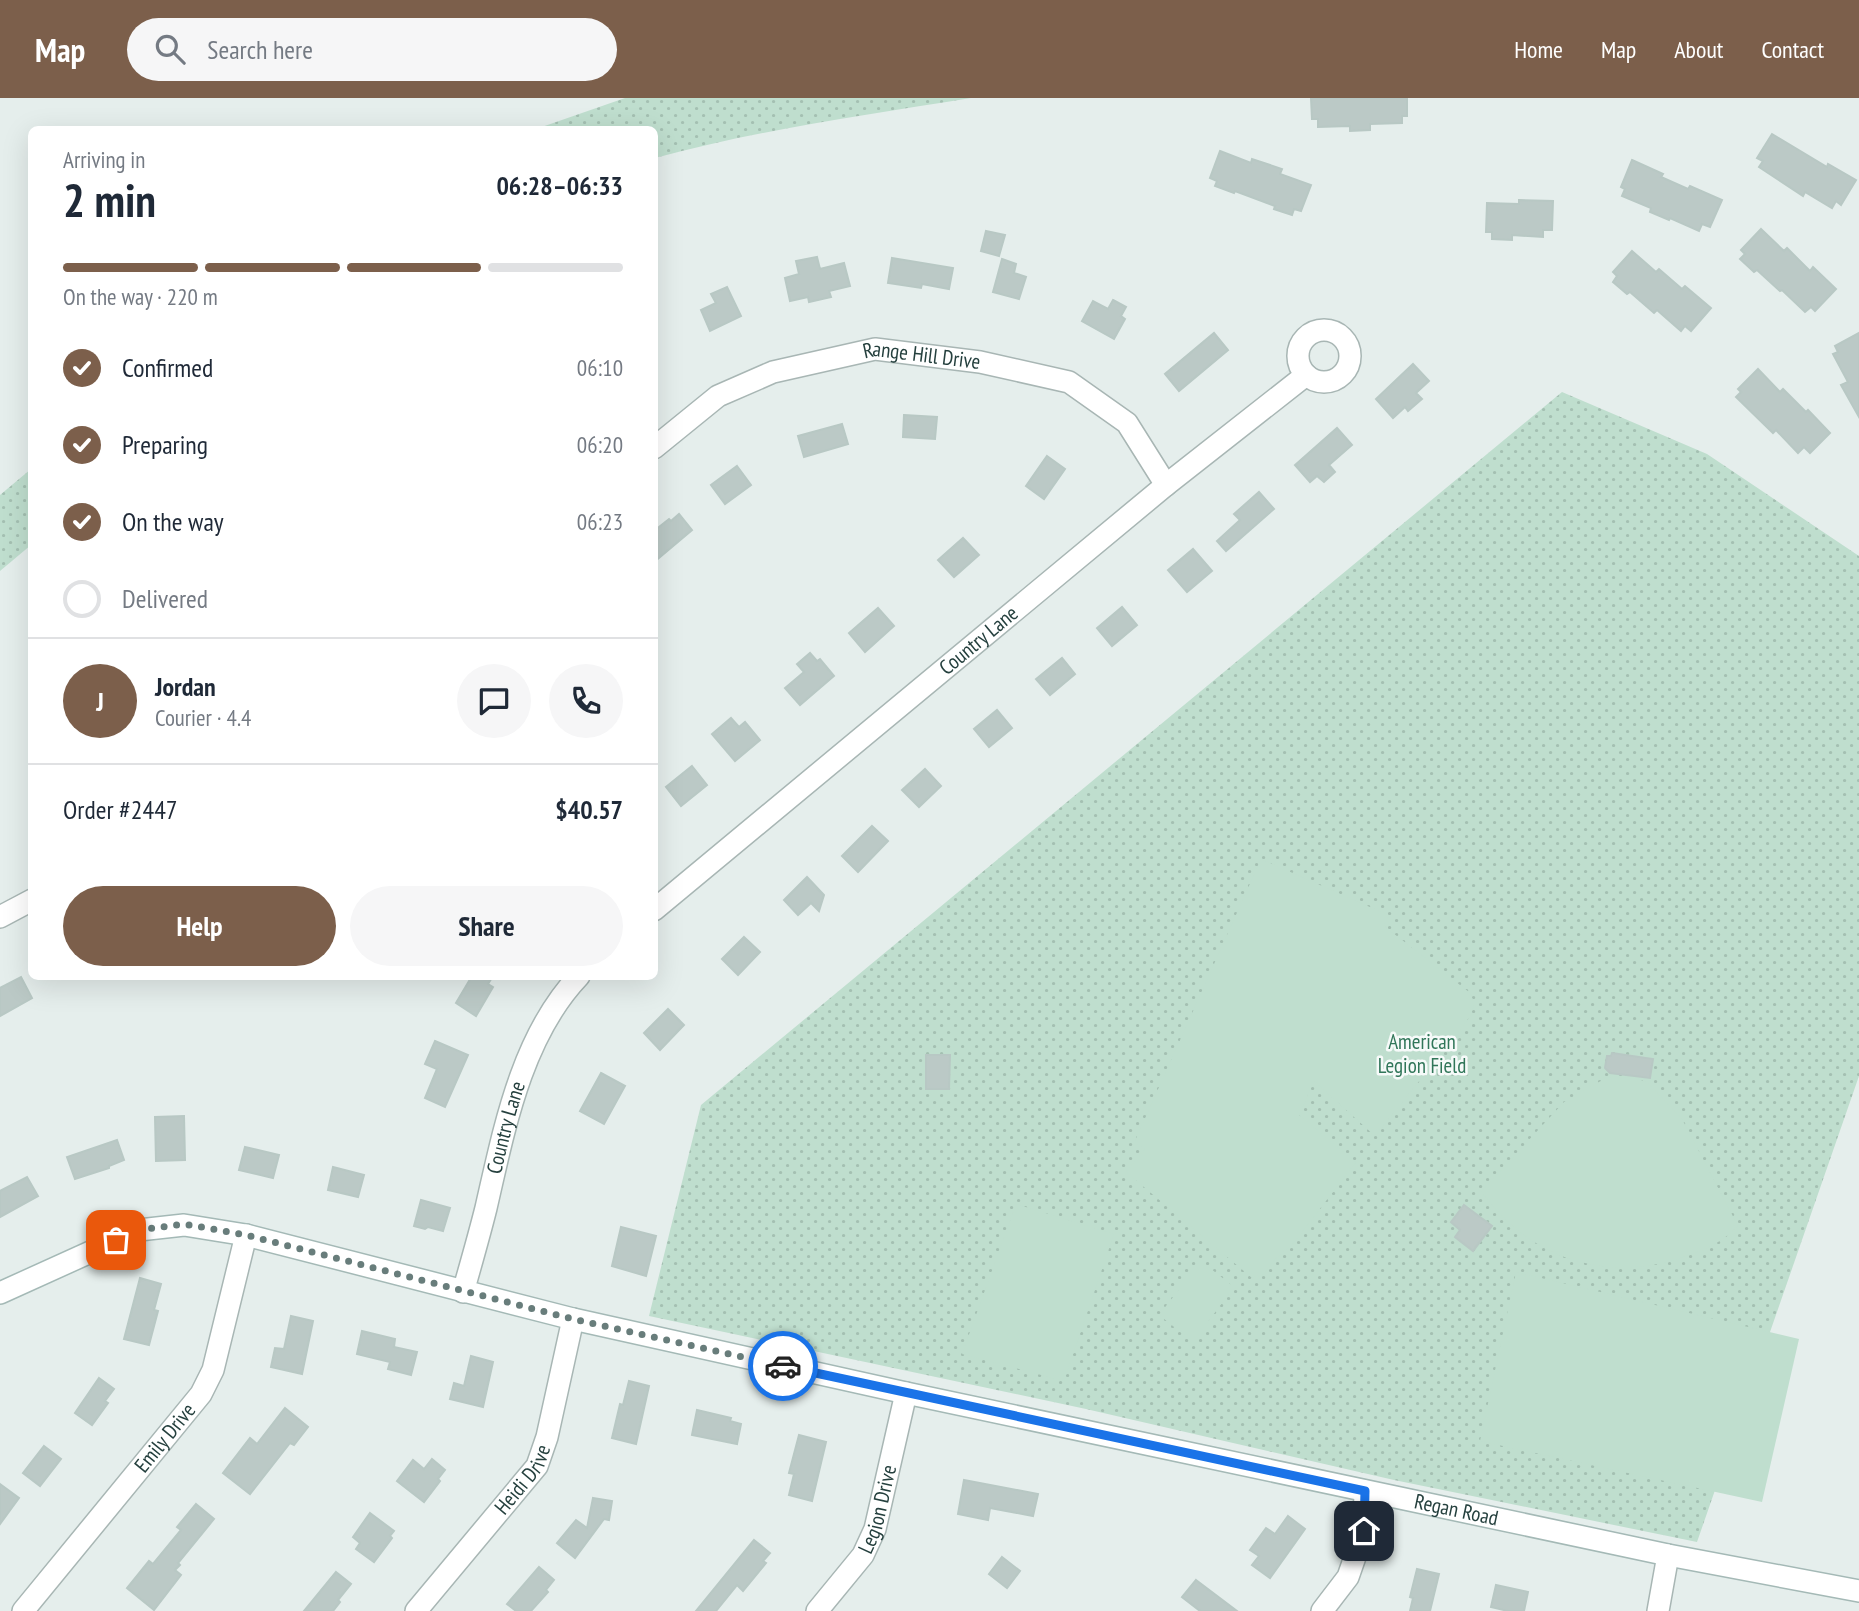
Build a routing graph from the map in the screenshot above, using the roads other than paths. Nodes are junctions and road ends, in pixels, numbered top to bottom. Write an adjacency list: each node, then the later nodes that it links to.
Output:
1 (1306, 375): 3 (street, Country Lane)
2 (658, 445): 3 (street, Range Hill Drive)
3 (1166, 485): 5 (street, Country Lane)
4 (28, 902): 6 (street)
5 (658, 906)
6 (0, 917)
7 (575, 980): 9 (street, Country Lane)
8 (246, 1235): 9 (street, Regan Road); 10 (street, Regan Road); 16 (street, Emily Drive)
9 (463, 1292): 11 (street, Regan Road)
10 (0, 1293)
11 (573, 1319): 12 (street, Regan Road); 17 (street, Heidi Drive)
12 (906, 1394): 13 (street, Regan Road); 18 (street, Legion Drive)
13 (1365, 1491): 14 (street, Regan Road); 19 (street)
14 (1668, 1555): 15 (street, Regan Road); 20 (street)
15 (1859, 1591)
16 (23, 1611)
17 (416, 1611)
18 (817, 1611)
19 (1322, 1611)
20 (1658, 1611)

